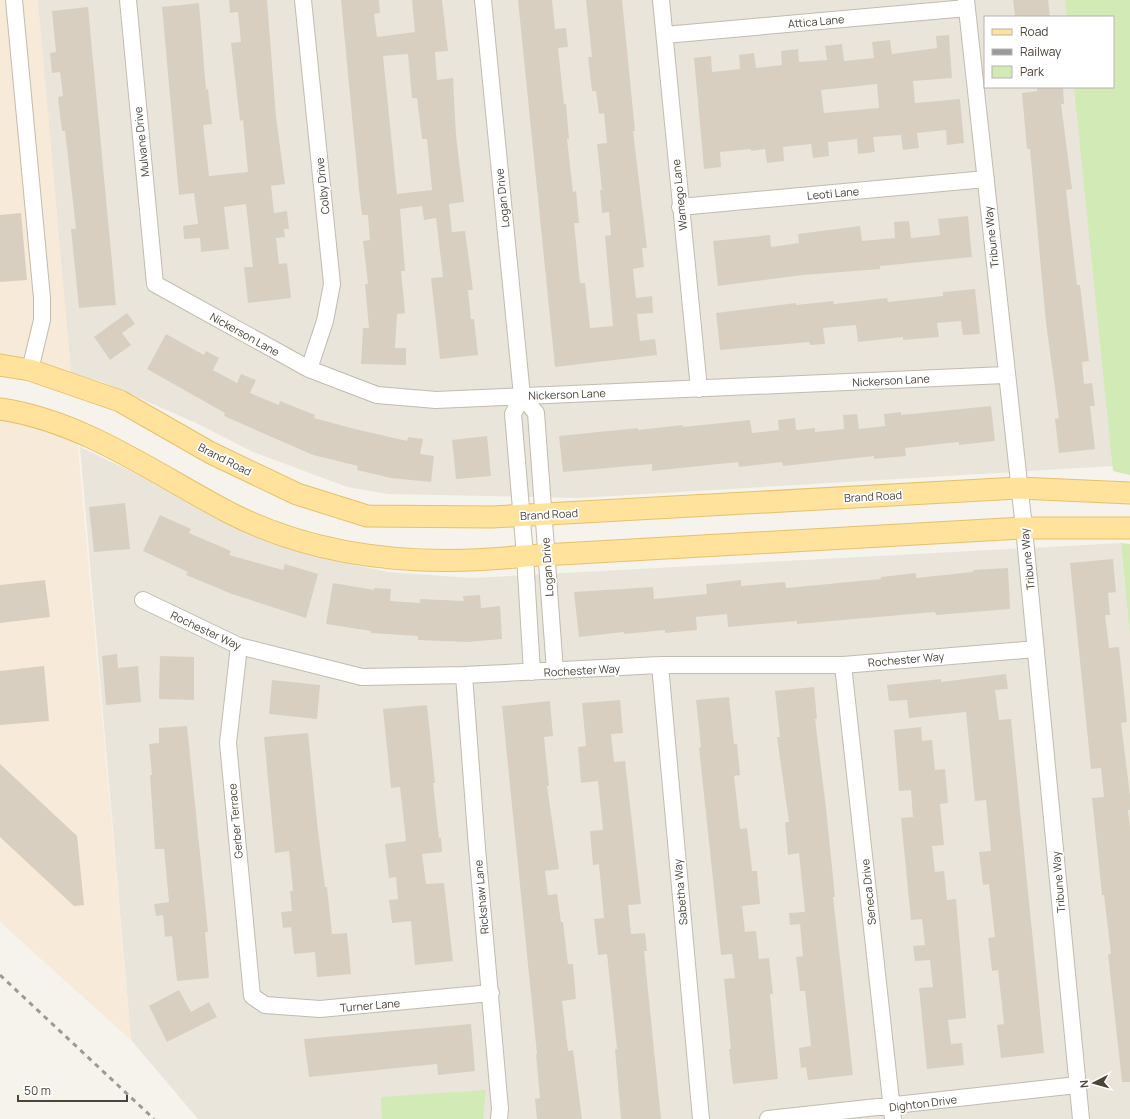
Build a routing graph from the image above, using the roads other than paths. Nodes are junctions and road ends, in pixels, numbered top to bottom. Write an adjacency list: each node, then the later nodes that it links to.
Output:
1 (14, 0): 13 (street)
2 (128, 0): 10 (street, Mulvane Drive)
3 (303, 0): 12 (street, Colby Drive)
4 (483, 0): 16 (street, Logan Drive)
5 (661, 0): 7 (street, Wamego Lane)
6 (966, 4): 7 (street, Attica Lane); 8 (street, Tribune Way)
7 (664, 35): 9 (street, Wamego Lane)
8 (986, 179): 9 (street, Leoti Lane); 14 (street, Tribune Way)
9 (680, 207): 15 (street, Wamego Lane)
10 (155, 284): 12 (street, Nickerson Lane)
11 (0, 364): 13 (main road, Brand Road)
12 (309, 369): 16 (street, Nickerson Lane)
13 (30, 370): 21 (main road, Brand Road)
14 (1006, 375): 15 (street, Nickerson Lane); 18 (street, Tribune Way)
15 (699, 389): 16 (street, Nickerson Lane)
16 (522, 396): 20 (street, Logan Drive); 21 (street, Logan Drive)
17 (0, 409): 25 (main road)
18 (1019, 488): 19 (main road, Brand Road); 20 (main road, Brand Road); 22 (street, Tribune Way)
19 (1130, 492)
20 (543, 515): 21 (main road, Brand Road); 24 (street, Logan Drive)
21 (522, 516): 25 (street, Logan Drive)
22 (1024, 528): 23 (main road); 24 (main road); 28 (street, Tribune Way)
23 (1130, 528)
24 (546, 555): 25 (main road); 31 (street, Logan Drive)
25 (526, 556): 32 (street, Logan Drive)
26 (143, 600): 27 (street, Rochester Way)
27 (239, 646): 33 (street, Rochester Way); 35 (street, Gerber Terrace)
28 (1036, 649): 30 (street, Rochester Way); 36 (street, Tribune Way)
29 (660, 665): 30 (street, Rochester Way); 31 (street, Rochester Way); 39 (street, Sabetha Way)
30 (843, 665): 37 (street, Seneca Drive)
31 (555, 671): 32 (street, Rochester Way)
32 (532, 672): 33 (street, Rochester Way)
33 (464, 676): 34 (street, Rickshaw Lane)
34 (490, 994): 35 (street, Turner Lane); 38 (street, Rickshaw Lane)
35 (252, 996)
36 (1077, 1085): 37 (street, Dighton Drive); 41 (street, Tribune Way)
37 (892, 1113): 40 (street, Dighton Drive)
38 (499, 1119)
39 (701, 1119)
40 (768, 1119)
41 (1081, 1119)

